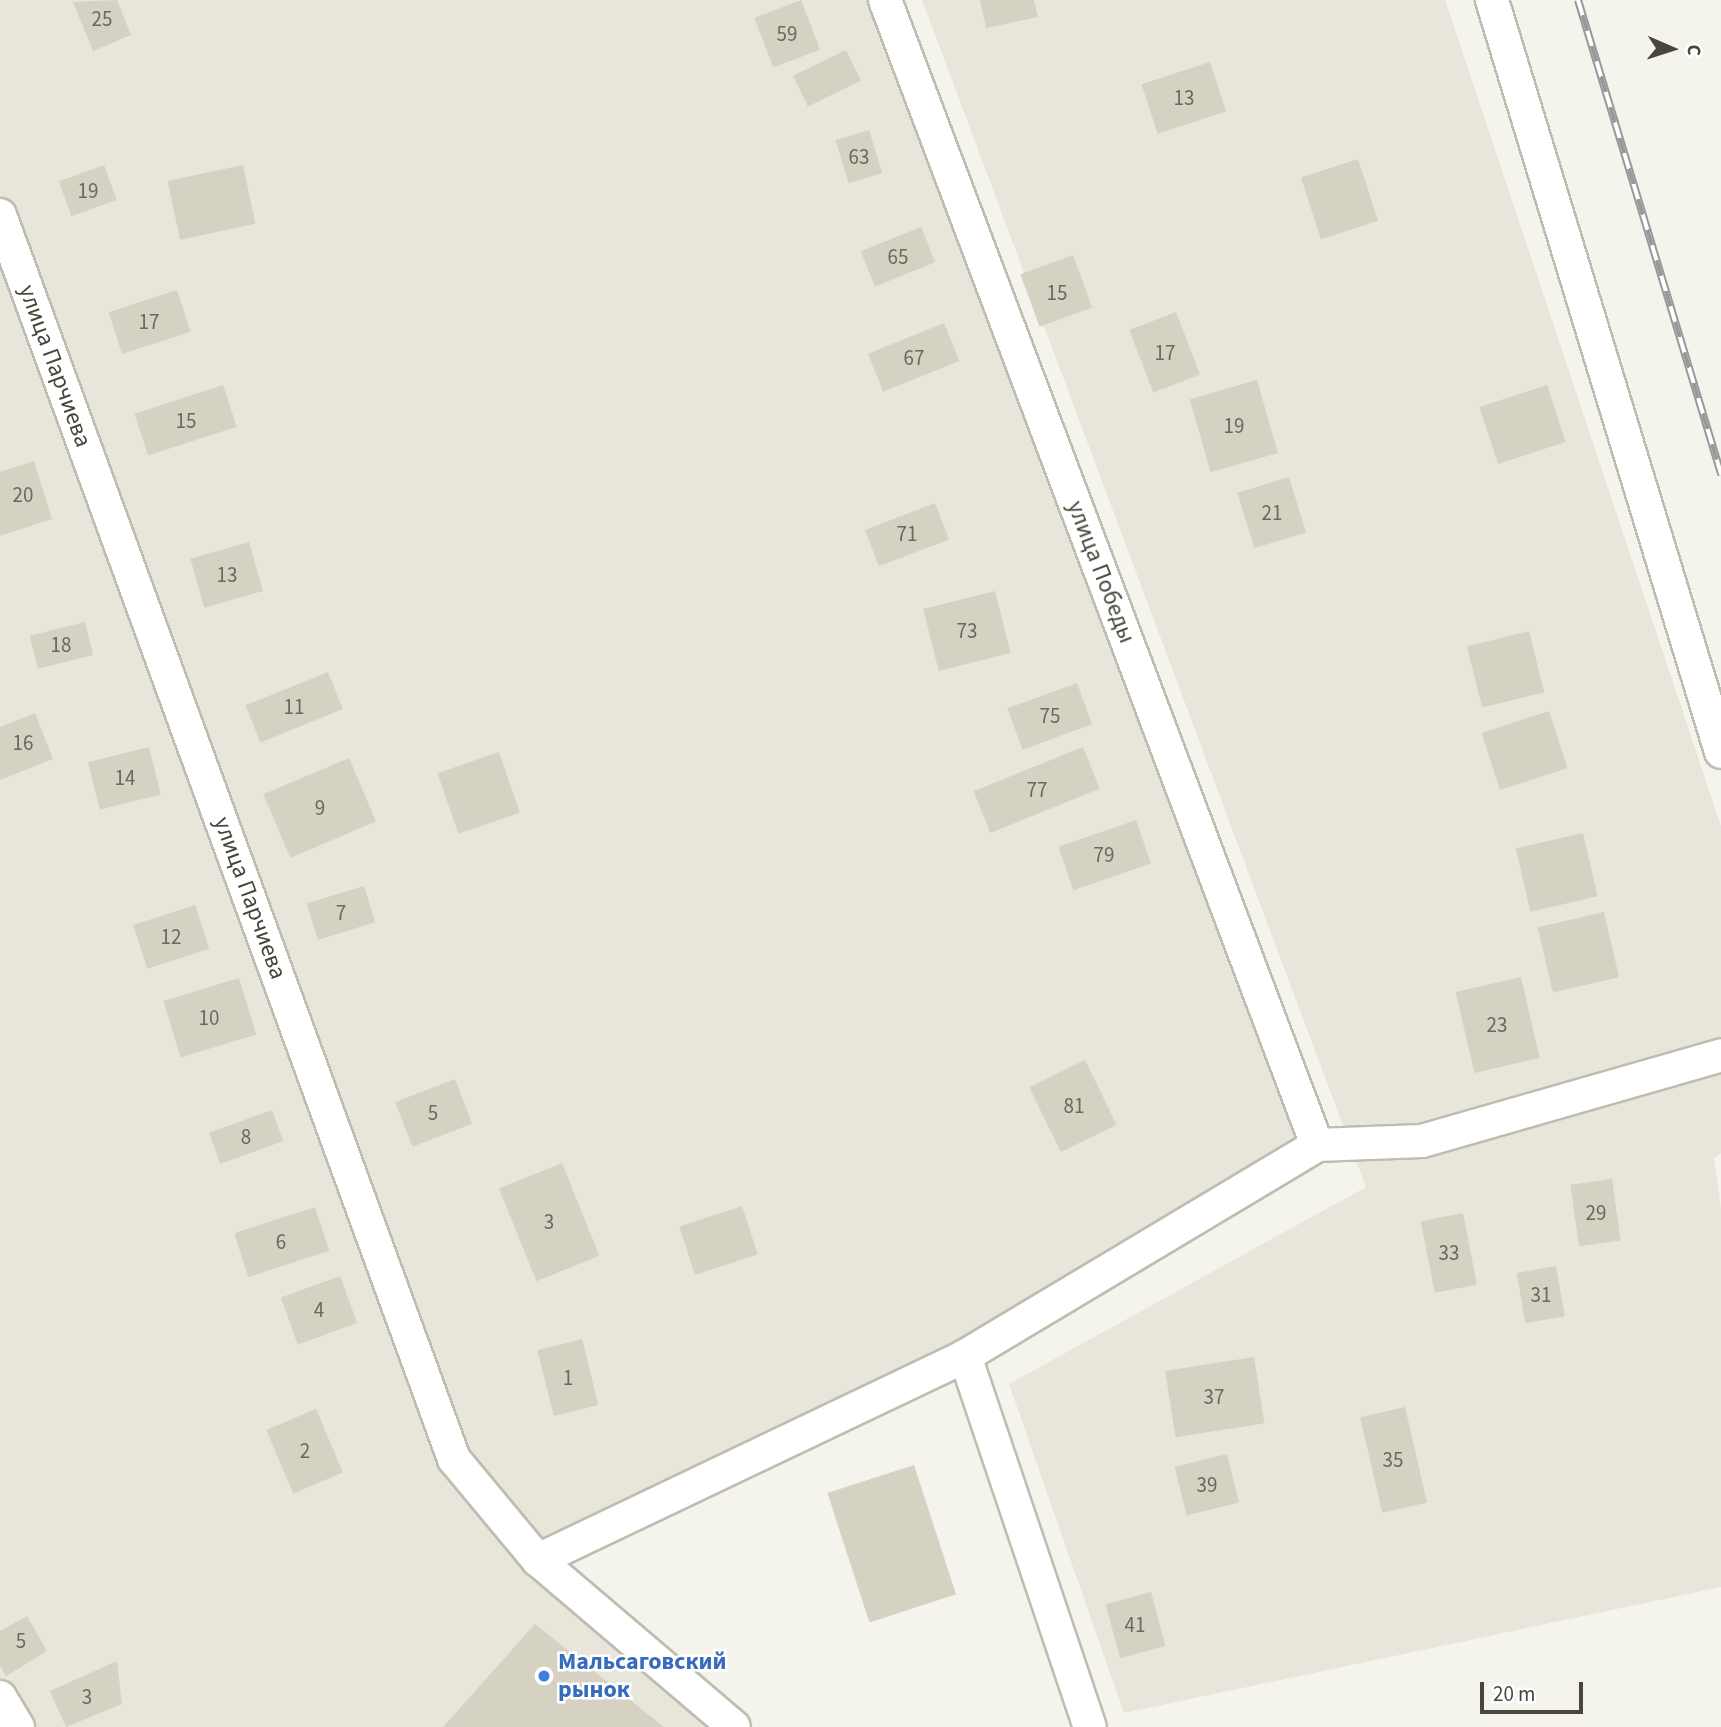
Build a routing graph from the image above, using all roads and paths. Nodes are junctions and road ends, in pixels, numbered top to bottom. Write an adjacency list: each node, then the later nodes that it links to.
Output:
1 (885, 0): 6 (street, улица Победы)
2 (1492, 0): 4 (street)
3 (0, 215): 8 (street, улица Парчиева)
4 (1721, 752)
5 (1721, 1055): 6 (street)
6 (1317, 1144): 7 (street)
7 (965, 1356): 8 (street); 12 (street)
8 (538, 1560): 11 (street, улица Парчиева)
9 (0, 1697): 10 (street)
10 (18, 1727)
11 (734, 1727)
12 (1090, 1727)

